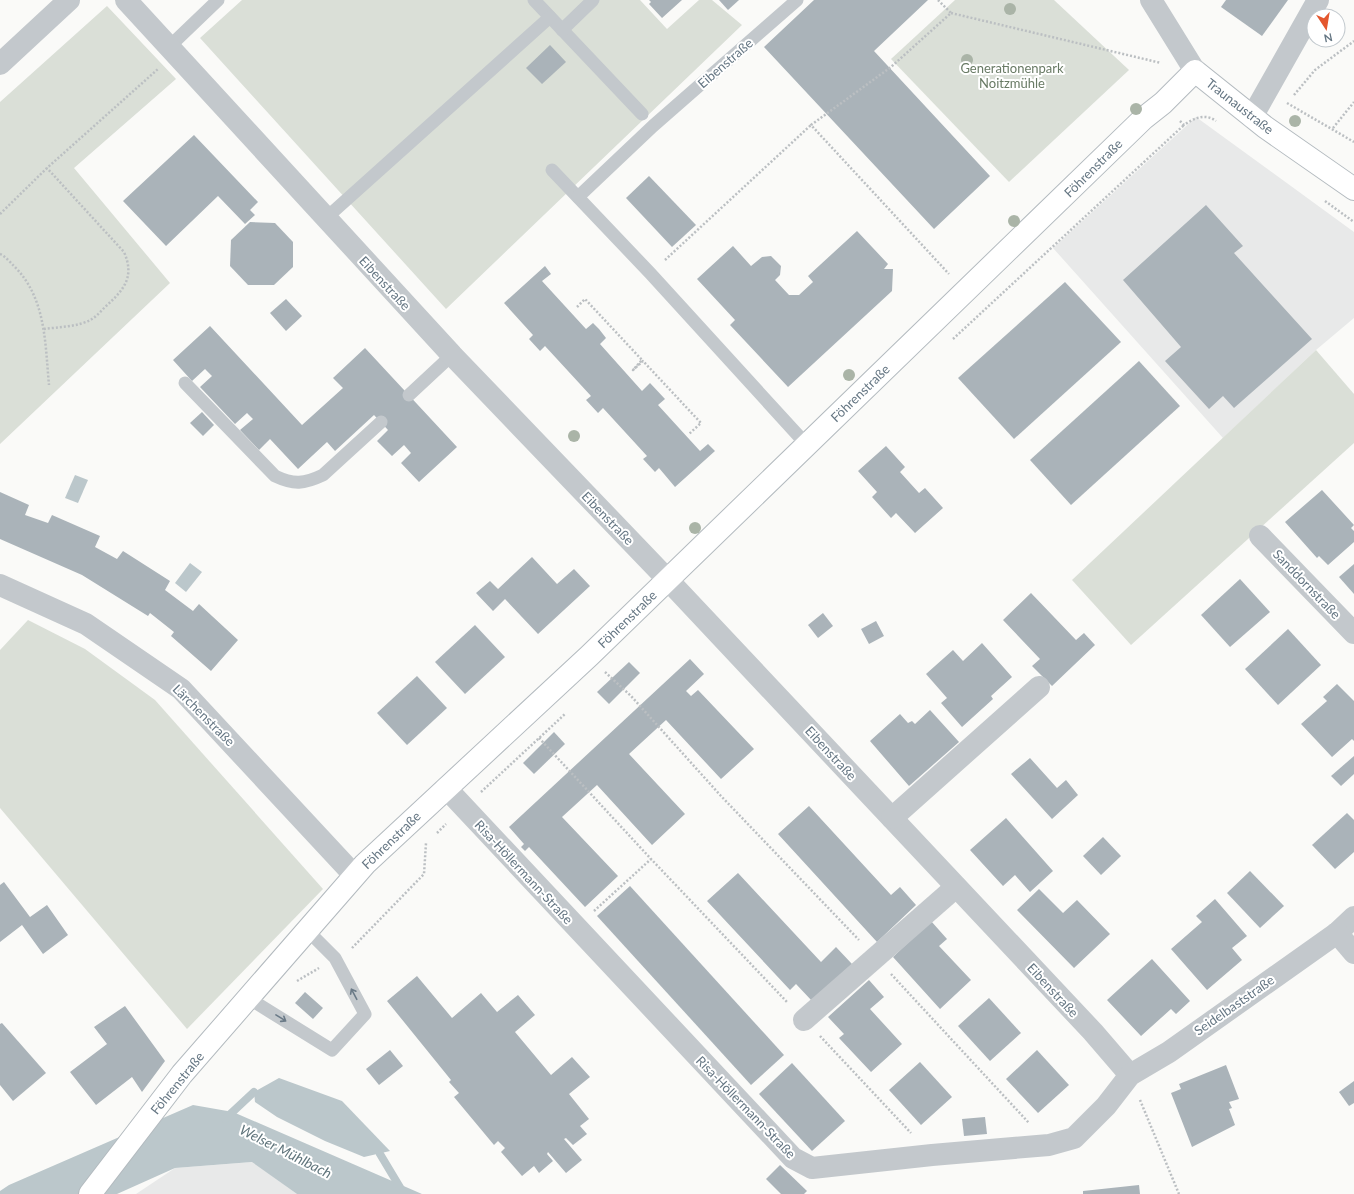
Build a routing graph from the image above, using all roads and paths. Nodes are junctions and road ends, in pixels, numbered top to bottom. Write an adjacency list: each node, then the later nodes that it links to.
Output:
1 (69, 0): 15 (street)
2 (126, 0): 14 (street, Eibenstraße)
3 (218, 0): 14 (lane)
4 (534, 0): 11 (lane)
5 (593, 0): 12 (lane)
6 (797, 0): 31 (lane, Eibenstraße)
7 (938, 0): 10 (path)
8 (1151, 0): 16 (street, Traunaustraße)
9 (1318, 0): 17 (street)
10 (951, 13): 16 (path); 24 (path)
11 (550, 17): 12 (lane); 34 (lane)
12 (562, 30): 21 (lane)
13 (1354, 41): 20 (path)
14 (172, 50): 28 (path); 34 (street, Eibenstraße)
15 (0, 64)
16 (1195, 71): 19 (street, Föhrenstraße); 22 (street, Traunaustraße)
17 (1267, 91): 20 (path); 22 (street)
18 (1354, 102): 26 (path)
19 (1163, 103): 25 (path); 38 (street, Föhrenstraße)
20 (1287, 103): 26 (path)
21 (642, 114)
22 (1252, 117): 30 (street, Traunaustraße)
23 (1219, 123): 25 (path)
24 (811, 125): 37 (path); 38 (path)
25 (1184, 125): 41 (path)
26 (1333, 128): 27 (path)
27 (1354, 142)
28 (47, 168): 33 (path); 40 (path)
29 (552, 170): 31 (lane)
30 (1354, 189)
31 (578, 197): 37 (lane)
32 (1322, 198): 35 (path)
33 (0, 214)
34 (325, 218): 42 (street, Eibenstraße)
35 (1354, 222)
36 (0, 253): 40 (path)
37 (650, 274): 48 (lane)
38 (965, 292): 48 (street, Föhrenstraße)
39 (577, 307): 47 (path)
40 (44, 329): 44 (path)
41 (951, 341)
42 (452, 355): 45 (lane); 50 (street, Eibenstraße)
43 (185, 383): 46 (lane)
44 (49, 385)
45 (409, 395)
46 (381, 422)
47 (689, 434)
48 (806, 444): 50 (street, Föhrenstraße)
49 (1260, 536): 52 (street, Sanddornstraße)
50 (668, 580): 53 (street, Föhrenstraße); 63 (street, Eibenstraße)
51 (0, 585): 67 (street, Lärchenstraße)
52 (1354, 633)
53 (589, 656): 55 (path); 59 (street, Föhrenstraße)
54 (613, 668): 55 (path)
55 (607, 674): 56 (path); 74 (path)
56 (602, 679)
57 (1039, 687): 63 (street)
58 (568, 711): 60 (path)
59 (521, 718): 60 (path); 61 (street, Föhrenstraße)
60 (539, 738): 62 (path); 66 (path)
61 (446, 788): 62 (street, Risa-Höllermann-Straße); 67 (street, Föhrenstraße)
62 (464, 808): 64 (path); 70 (street, Risa-Höllermann-Straße)
63 (892, 818): 68 (street, Eibenstraße)
64 (436, 834)
65 (430, 839): 75 (path)
66 (651, 859): 70 (path); 78 (path)
67 (354, 876): 71 (street, Föhrenstraße)
68 (956, 887): 74 (street); 79 (street, Eibenstraße)
69 (1354, 917): 72 (street, Seidelbaststraße)
70 (576, 928): 81 (street, Risa-Höllermann-Straße)
71 (307, 930): 75 (lane); 77 (street, Föhrenstraße)
72 (1337, 933): 73 (street); 79 (street, Seidelbaststraße)
73 (1354, 953)
74 (876, 957): 78 (street); 80 (path)
75 (335, 958): 76 (path); 77 (lane, one-way to 75)
76 (294, 983)
77 (248, 998): 82 (street, Föhrenstraße)
78 (804, 1020): 81 (path)
79 (1130, 1075): 80 (street, Risa-Höllermann-Straße); 83 (path)
80 (1049, 1145): 81 (street, Risa-Höllermann-Straße)
81 (932, 1155)
82 (90, 1194)
83 (1179, 1194)

